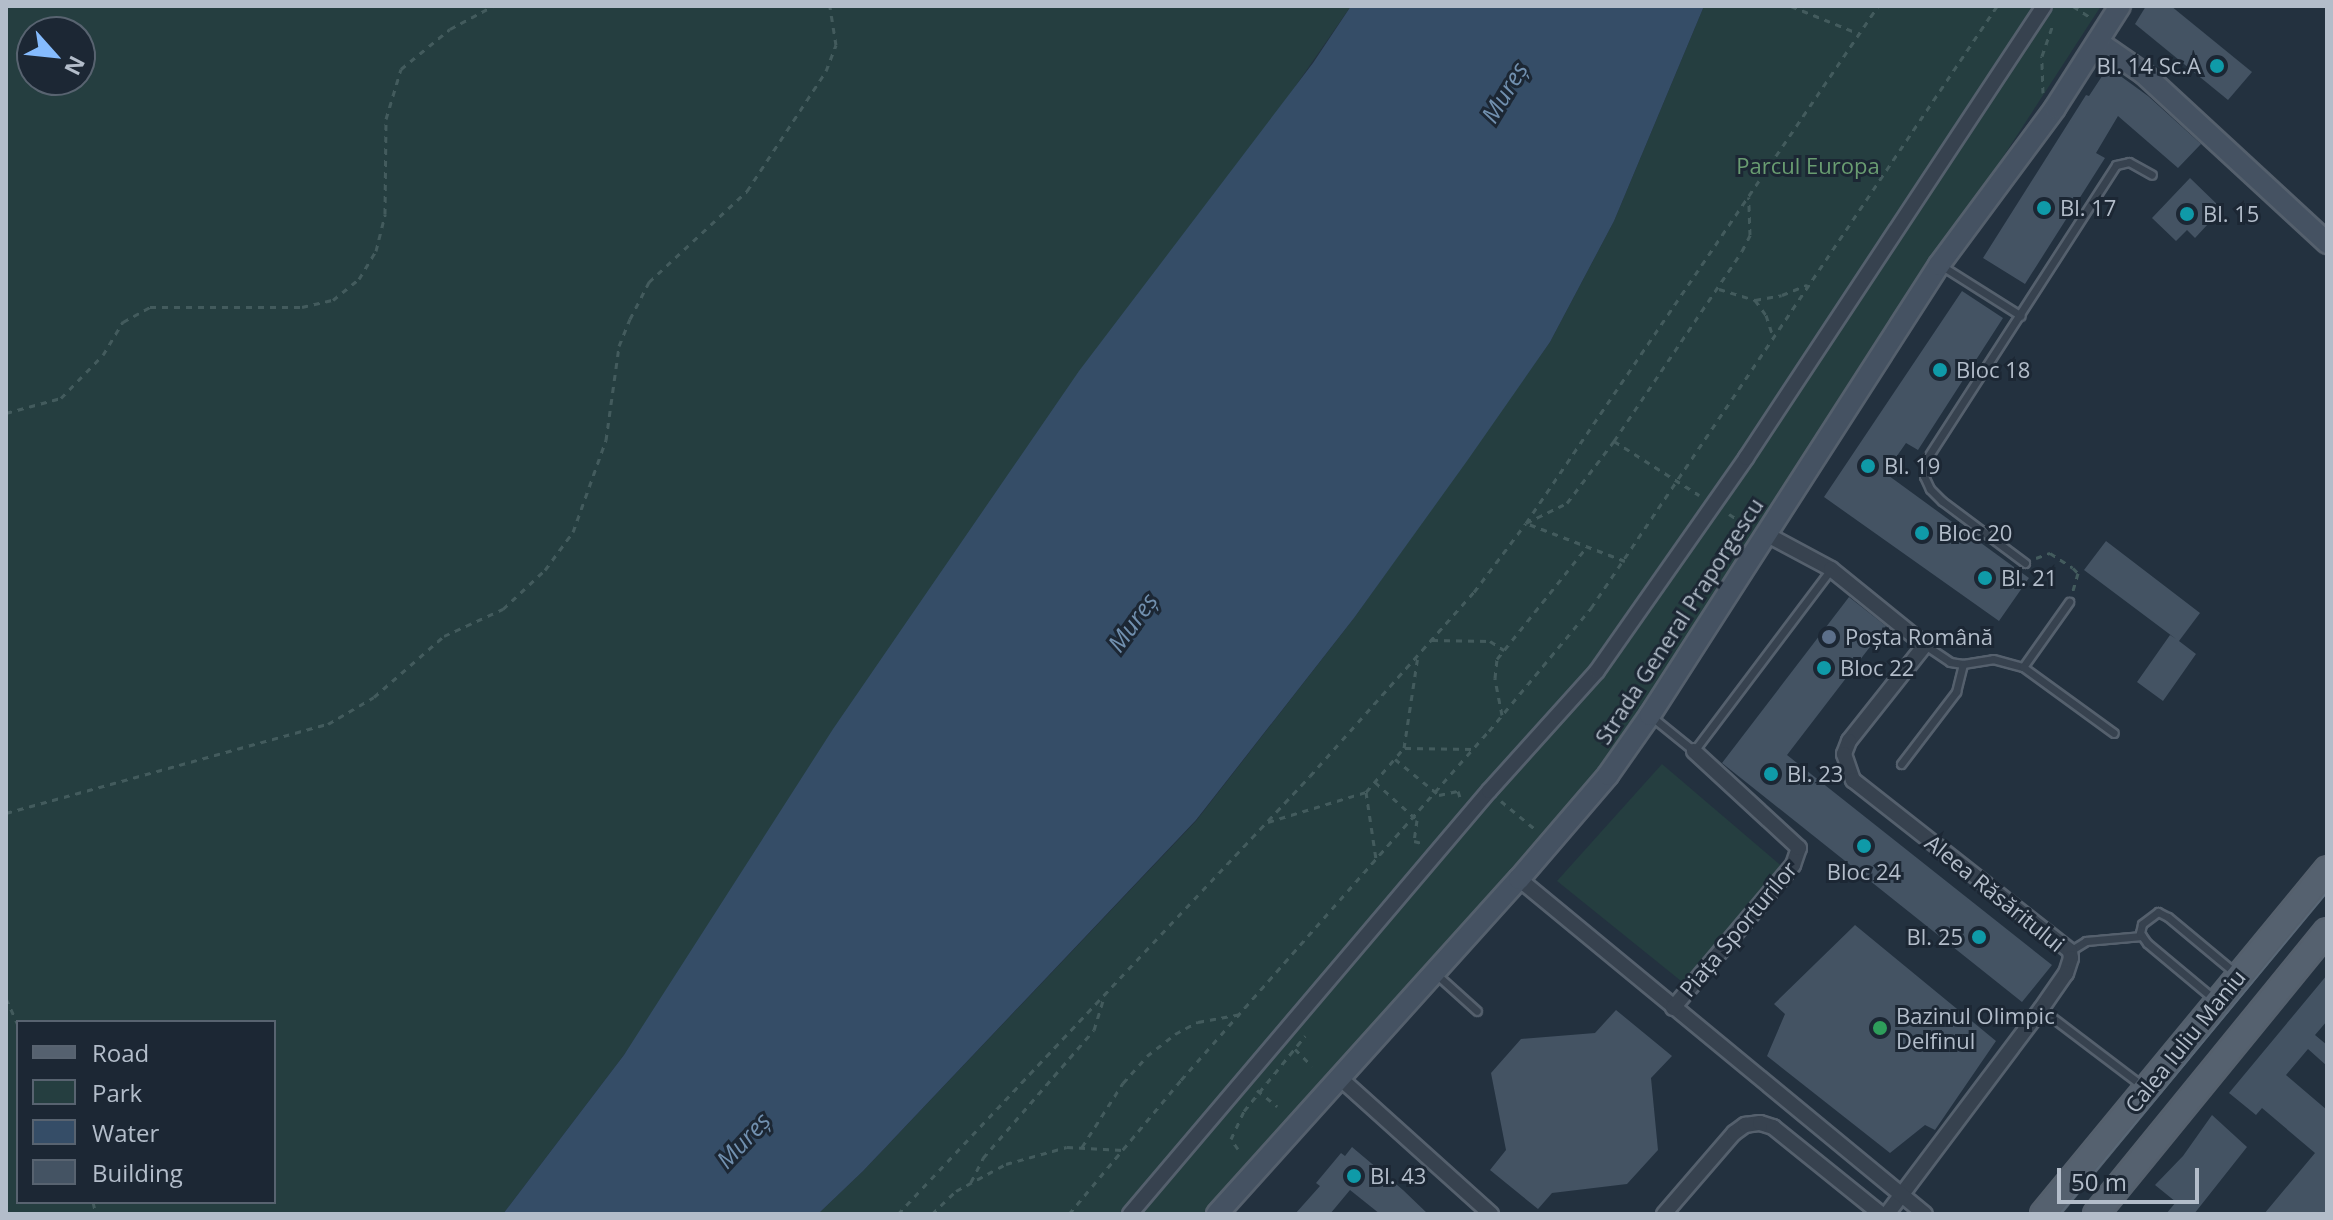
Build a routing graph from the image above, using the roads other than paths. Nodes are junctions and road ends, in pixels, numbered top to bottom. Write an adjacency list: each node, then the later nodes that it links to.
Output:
1 (2044, 6): 33 (street)
2 (2120, 6): 3 (street, Strada General Praporgescu)
3 (2098, 42): 5 (street); 6 (street, Strada General Praporgescu)
4 (2152, 175): 7 (lane)
5 (2327, 243)
6 (1939, 265): 7 (lane); 8 (street, Strada General Praporgescu)
7 (2021, 316): 9 (lane)
8 (1764, 533): 10 (street); 15 (street, Strada General Praporgescu)
9 (2025, 563)
10 (1831, 569): 12 (street); 17 (lane)
11 (2069, 602): 14 (lane)
12 (1925, 645): 13 (lane); 23 (street, Aleea Răsăritului)
13 (1963, 664): 14 (lane); 18 (lane)
14 (2023, 667): 16 (lane)
15 (1650, 715): 17 (lane); 20 (street, Strada General Praporgescu)
16 (2114, 733)
17 (1694, 751): 27 (street, Piața Sporturilor)
18 (1901, 764)
19 (2327, 869): 25 (main road, Calea Iuliu Maniu)
20 (1519, 879): 24 (street, Strada General Praporgescu); 27 (street, Piața Sporturilor)
21 (2327, 931): 40 (main road, Calea Iuliu Maniu)
22 (2142, 936): 23 (lane); 25 (lane); 26 (lane)
23 (2070, 951): 28 (street, Aleea Răsăritului)
24 (1434, 973): 29 (lane); 30 (street, Strada General Praporgescu)
25 (2239, 976): 26 (main road, Calea Iuliu Maniu)
26 (2218, 1002): 31 (main road, Calea Iuliu Maniu)
27 (1673, 1008): 32 (street, Piața Sporturilor)
28 (2041, 1009): 31 (lane); 32 (street, Aleea Răsăritului)
29 (1477, 1011)
30 (1341, 1079): 34 (street, Strada General Praporgescu); 35 (street)
31 (2146, 1089): 39 (main road, Calea Iuliu Maniu)
32 (1901, 1195): 37 (street, Aleea Răsăritului); 38 (street, Piața Sporturilor)
33 (1130, 1214)
34 (1217, 1214)
35 (1491, 1214)
36 (1664, 1214): 37 (street)
37 (1884, 1214)
38 (1925, 1214)
39 (2043, 1214)
40 (2096, 1214)

